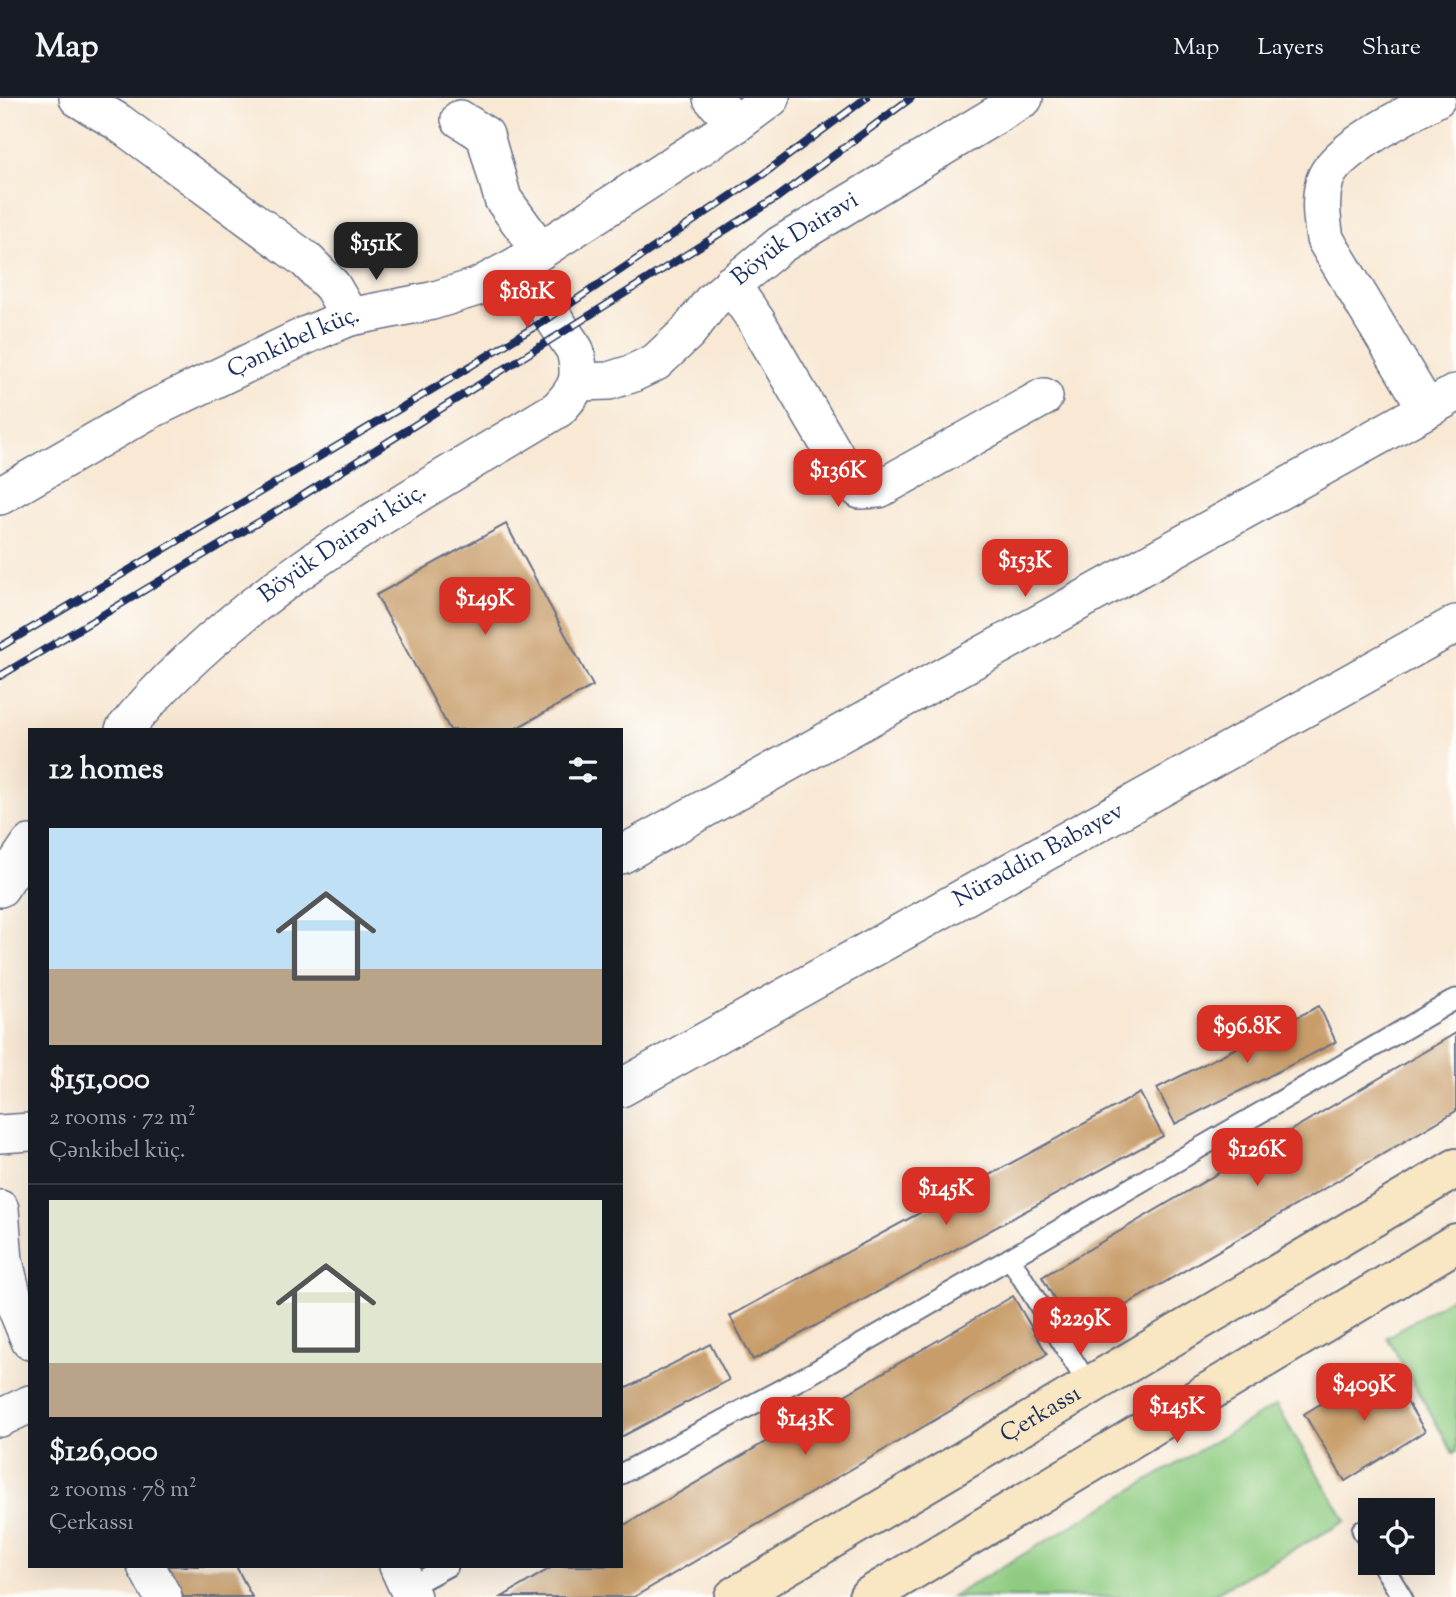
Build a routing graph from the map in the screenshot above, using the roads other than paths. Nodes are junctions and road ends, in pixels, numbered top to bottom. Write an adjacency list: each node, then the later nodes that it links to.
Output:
1 (78, 98): 9 (street)
2 (771, 98): 5 (street, Çənkibel küç.)
3 (1024, 98): 8 (street, Böyük Dairəvi)
4 (1437, 98): 12 (street)
5 (724, 111): 7 (street, Çənkibel küç.)
6 (460, 120): 7 (street)
7 (529, 257): 9 (street, Çənkibel küç.); 10 (street)
8 (732, 284): 10 (street, Böyük Dairəvi); 11 (street)
9 (350, 317): 13 (street, Çənkibel küç.)
10 (579, 382): 15 (street, Böyük Dairəvi küç.)
11 (1044, 397)
12 (1441, 401): 17 (street)
13 (0, 496)
14 (1456, 624): 20 (street, Nürəddin Babayev)
15 (126, 728)
16 (28, 847): 18 (street)
17 (623, 854)
18 (0, 888)
19 (1456, 999): 26 (lane)
20 (623, 1087)
21 (28, 1132): 22 (street)
22 (0, 1134)
23 (1456, 1168): 28 (street, Çerkassı)
24 (0, 1209): 27 (street)
25 (1456, 1243): 38 (street)
26 (1010, 1258): 28 (lane); 31 (lane)
27 (28, 1336)
28 (1089, 1386): 37 (street, Çerkassı)
29 (28, 1405): 30 (street)
30 (0, 1418)
31 (623, 1473)
32 (147, 1568): 36 (street)
33 (443, 1568): 35 (lane)
34 (1388, 1575): 39 (lane)
35 (406, 1584)
36 (163, 1597)
37 (734, 1597)
38 (868, 1597)
39 (1402, 1597)

